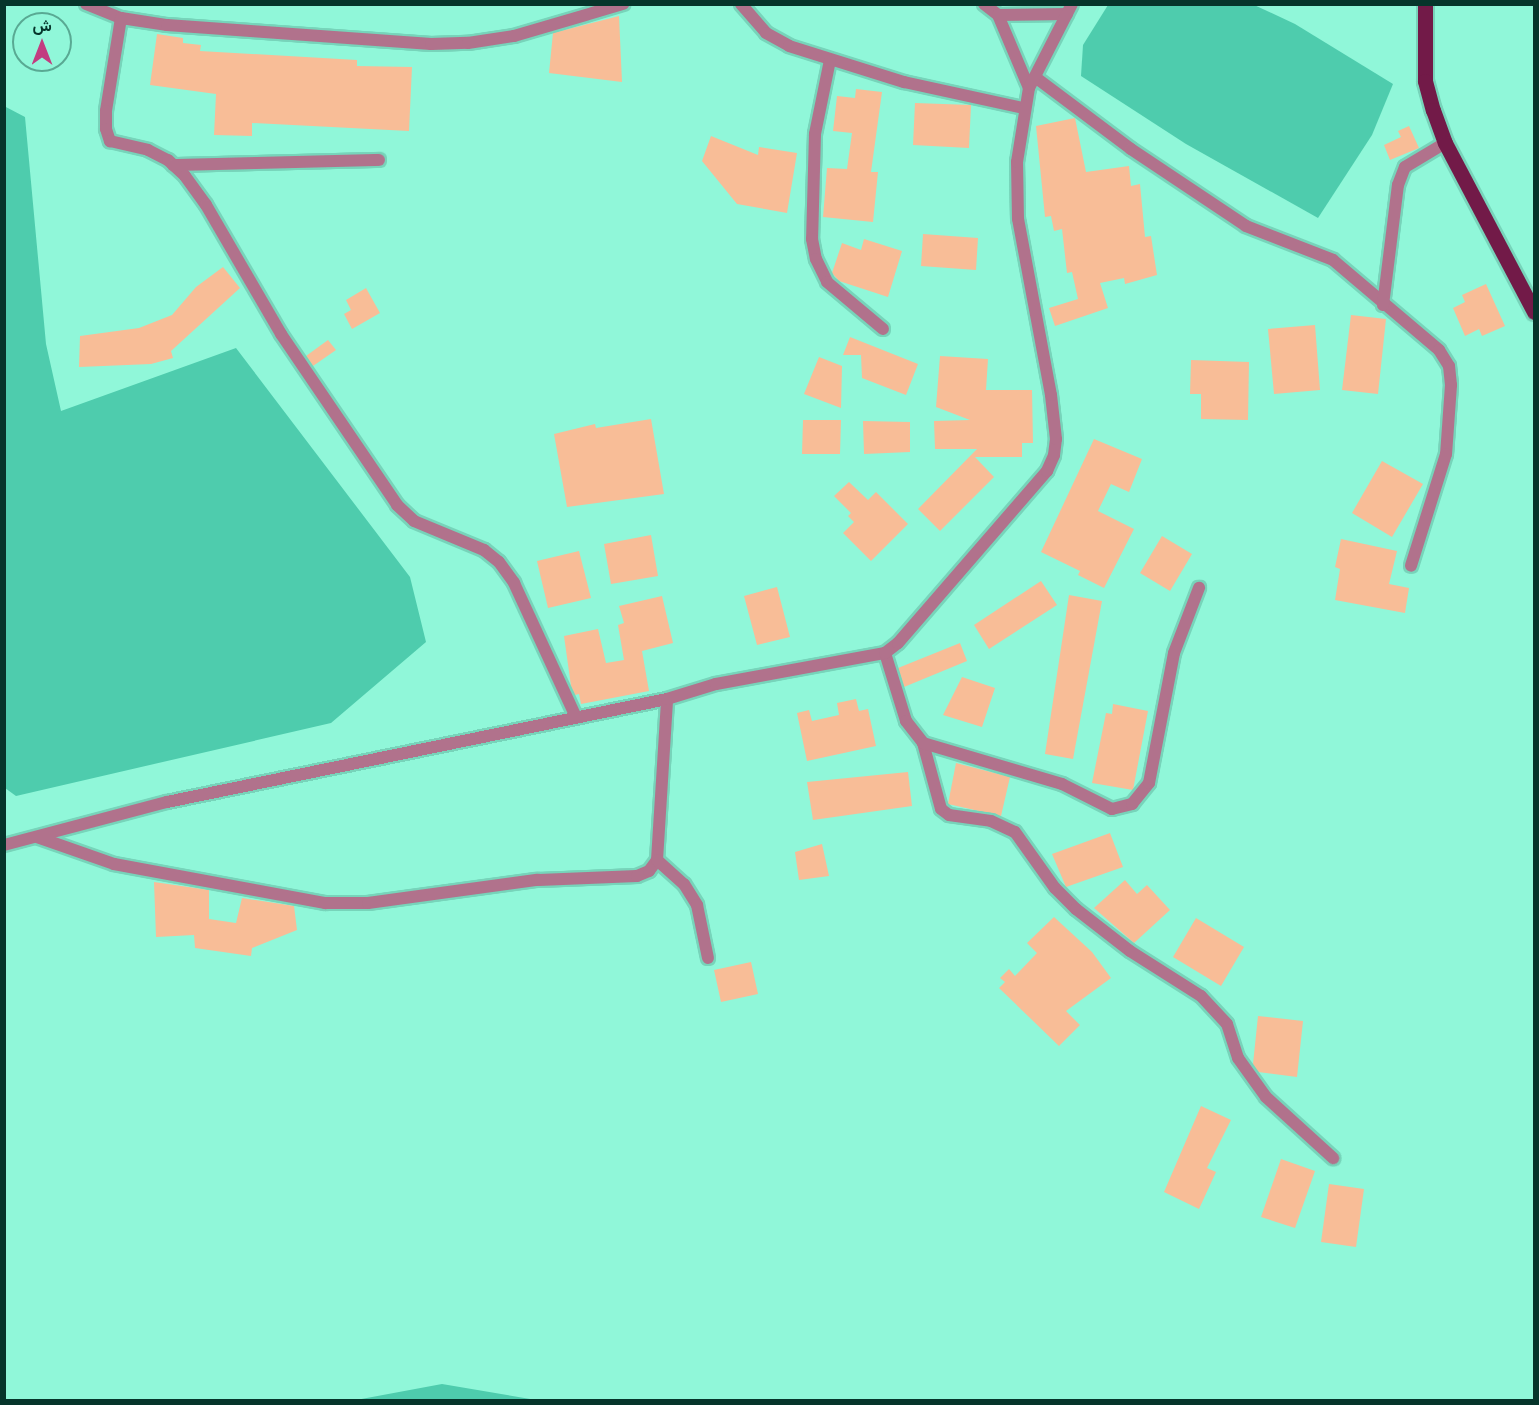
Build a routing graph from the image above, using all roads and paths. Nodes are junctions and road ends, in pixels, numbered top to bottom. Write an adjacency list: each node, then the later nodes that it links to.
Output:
1 (86, 4): 8 (street)
2 (623, 4): 8 (street)
3 (741, 4): 9 (street)
4 (984, 4): 7 (street)
5 (1425, 4): 12 (main road)
6 (1069, 9): 7 (street); 10 (street)
7 (998, 15): 10 (street)
8 (121, 18): 14 (street)
9 (830, 60): 11 (street); 17 (street)
10 (1032, 82): 11 (street); 15 (street)
11 (1023, 108): 20 (street)
12 (1445, 143): 15 (street); 16 (main road)
13 (379, 160): 14 (street)
14 (173, 165): 22 (street)
15 (1383, 305): 18 (street)
16 (1534, 312)
17 (883, 329)
18 (1411, 566)
19 (1199, 588): 23 (street)
20 (885, 653): 21 (street); 23 (street)
21 (667, 699): 22 (street); 26 (street)
22 (576, 717): 24 (street)
23 (923, 743): 28 (street)
24 (37, 837): 25 (street); 26 (street)
25 (4, 845)
26 (657, 860): 27 (street)
27 (708, 958)
28 (1333, 1158)

